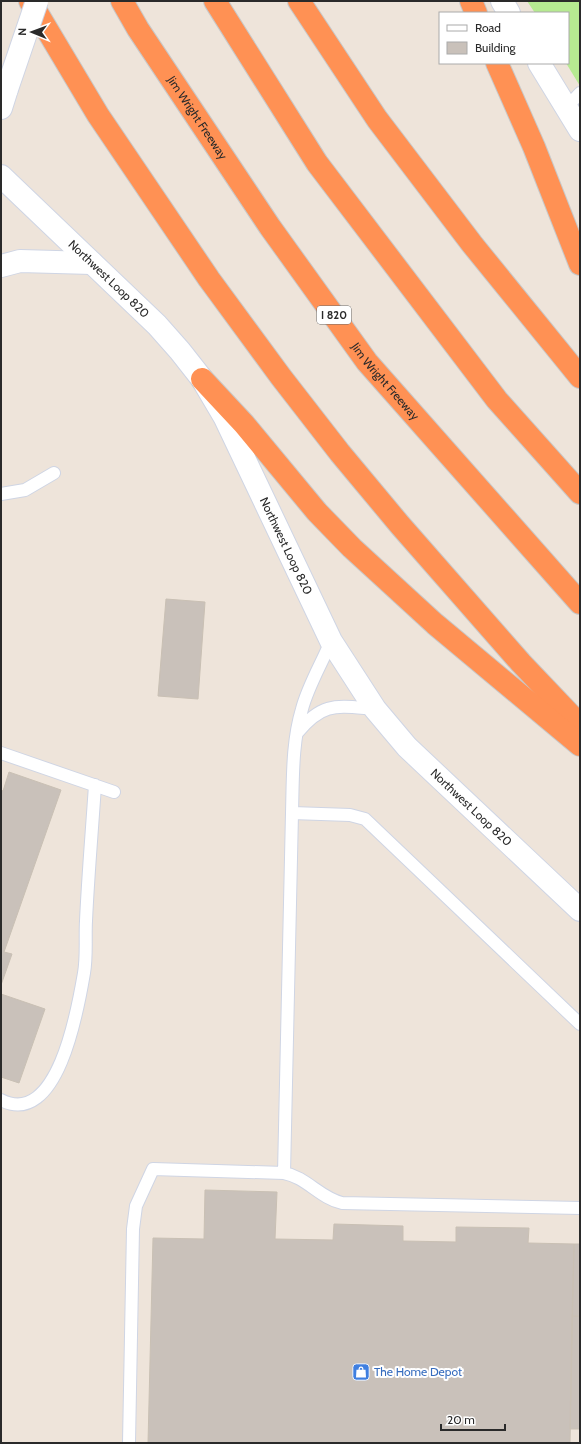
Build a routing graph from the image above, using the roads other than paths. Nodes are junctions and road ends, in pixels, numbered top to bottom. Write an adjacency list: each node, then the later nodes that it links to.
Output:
1 (30, 1): 27 (highway)
2 (37, 1): 12 (main road, bridge)
3 (122, 1): 24 (highway, Jim Wright Freeway / I 820)
4 (215, 1): 22 (highway)
5 (299, 1): 19 (highway)
6 (471, 1): 8 (highway)
7 (502, 1): 9 (main road)
8 (476, 12)
9 (508, 12)
10 (498, 64): 17 (highway)
11 (540, 64): 13 (main road)
12 (4, 99)
13 (573, 100): 14 (main road)
14 (580, 130)
15 (1, 176): 16 (main road, Northwest Loop 820)
16 (92, 263): 18 (main road); 20 (main road, Northwest Loop 820)
17 (580, 264)
18 (1, 266)
19 (580, 377)
20 (202, 379): 25 (main road, Northwest Loop 820); 29 (highway)
21 (54, 473): 23 (lane)
22 (580, 493)
23 (1, 494)
24 (580, 603)
25 (331, 641): 26 (main road, Northwest Loop 820); 28 (lane)
26 (375, 709): 28 (lane); 34 (main road, Northwest Loop 820)
27 (580, 725)
28 (296, 734): 33 (lane)
29 (580, 745)
30 (1, 753): 31 (lane)
31 (95, 785): 32 (lane); 36 (lane)
32 (114, 792)
33 (292, 813): 35 (lane); 37 (lane)
34 (580, 910)
35 (580, 1024)
36 (1, 1100)
37 (284, 1173): 38 (lane); 39 (lane)
38 (580, 1208)
39 (129, 1443)

